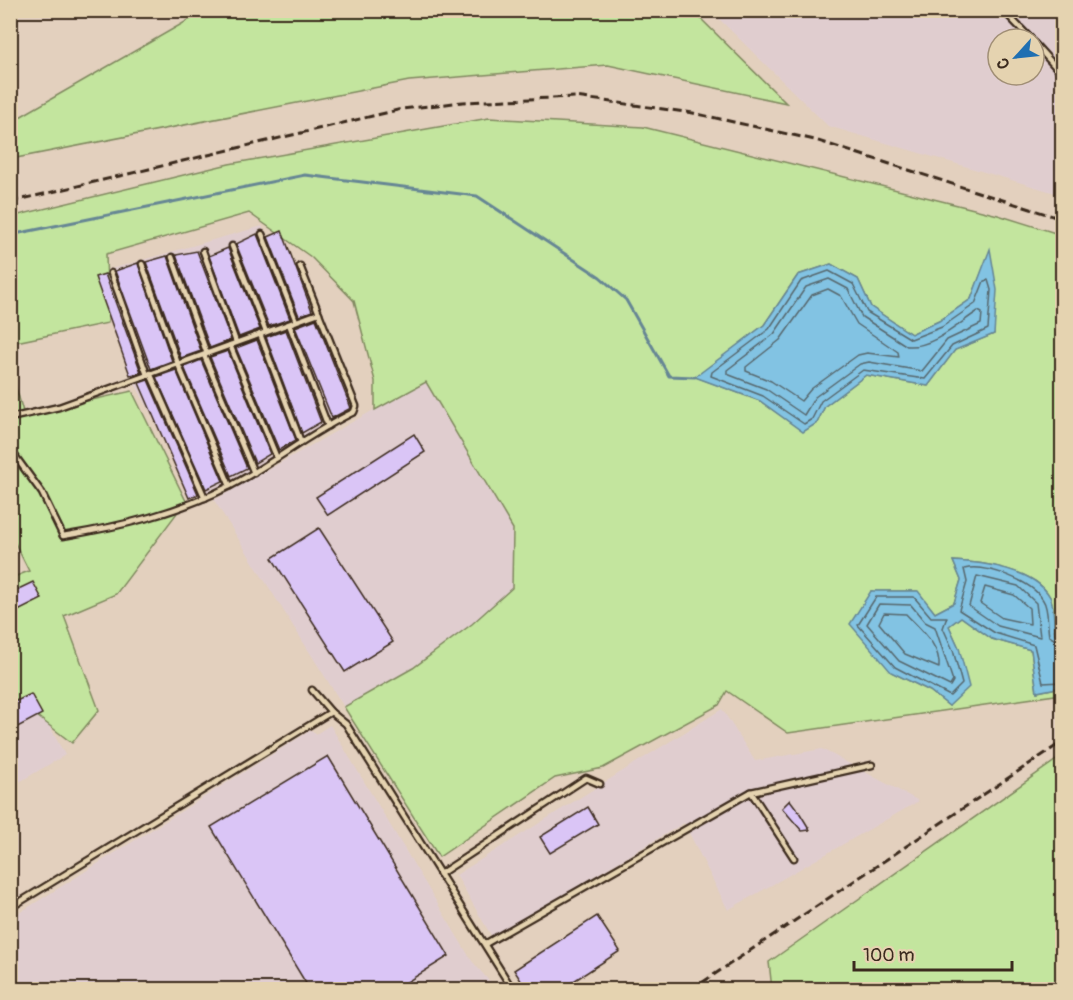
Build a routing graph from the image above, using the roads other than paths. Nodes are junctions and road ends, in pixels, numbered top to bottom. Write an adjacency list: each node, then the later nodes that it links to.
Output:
1 (1004, 10): 2 (lane)
2 (1019, 27)
3 (1046, 56): 4 (lane)
4 (1062, 74)
5 (262, 234): 13 (lane)
6 (232, 246): 15 (lane)
7 (203, 251): 17 (lane)
8 (172, 257): 19 (lane)
9 (142, 264): 20 (lane)
10 (300, 266): 12 (lane)
11 (111, 273): 21 (lane)
12 (319, 313): 13 (lane); 23 (lane)
13 (296, 321): 14 (lane)
14 (289, 324): 15 (lane); 23 (lane)
15 (266, 332): 16 (lane)
16 (260, 334): 17 (lane); 24 (lane)
17 (236, 342): 18 (lane)
18 (230, 345): 19 (lane); 26 (lane)
19 (205, 354): 20 (lane); 27 (lane)
20 (178, 364): 21 (lane); 28 (lane)
21 (148, 374): 22 (lane); 29 (lane)
22 (10, 418)
23 (328, 426): 24 (lane)
24 (302, 442): 26 (lane)
25 (10, 449): 29 (lane)
26 (277, 458): 27 (lane)
27 (254, 472): 28 (lane)
28 (230, 486): 29 (lane)
29 (205, 498)
30 (312, 690): 31 (lane)
31 (331, 712): 36 (lane); 37 (lane)
32 (872, 765): 34 (lane)
33 (600, 784): 36 (lane)
34 (751, 792): 35 (lane); 38 (lane)
35 (794, 858)
36 (440, 874): 38 (lane)
37 (10, 908)
38 (485, 944): 39 (lane)
39 (513, 990)

